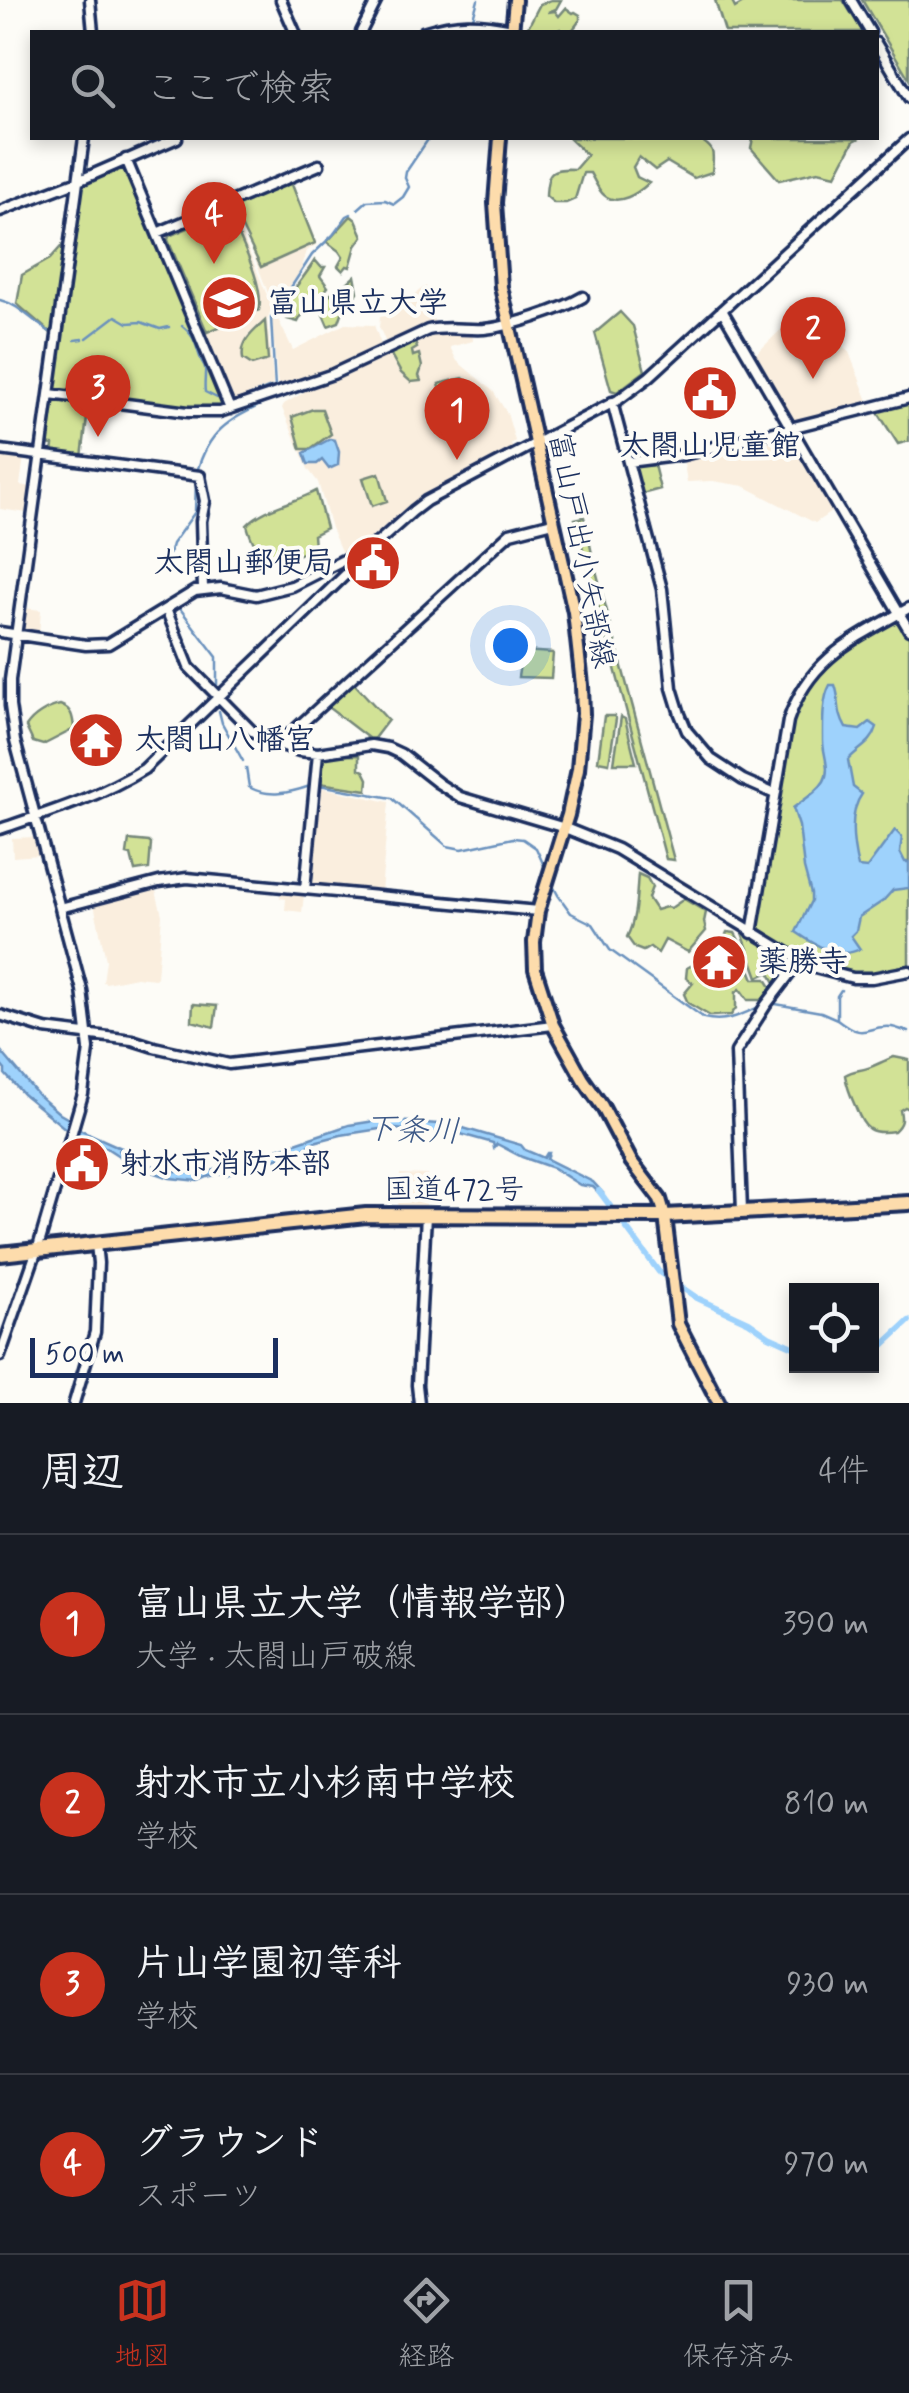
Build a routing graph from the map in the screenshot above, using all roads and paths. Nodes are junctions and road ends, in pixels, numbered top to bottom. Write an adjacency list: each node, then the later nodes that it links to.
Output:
1 (90, 0): 6 (street)
2 (281, 0): 7 (street)
3 (377, 0): 8 (street)
4 (514, 0): 10 (main road)
5 (853, 0): 11 (street)
6 (93, 30)
7 (294, 30)
8 (362, 30)
9 (431, 30): 10 (street)
10 (512, 30)
11 (872, 30)
12 (879, 41): 14 (street)
13 (879, 48): 15 (street)
14 (909, 90)
15 (909, 98)
16 (909, 137): 26 (street); 30 (street)
17 (84, 140): 22 (street)
18 (172, 140): 20 (street)
19 (500, 140): 27 (main road, 富山戸出小矢部線)
20 (126, 159): 22 (street); 24 (street)
21 (319, 164): 24 (street)
22 (78, 181): 23 (street); 28 (street)
23 (0, 211)
24 (157, 232): 31 (street)
25 (582, 297): 27 (street)
26 (722, 310): 30 (street); 32 (street)
27 (510, 324): 31 (street); 33 (main road, 富山戸出小矢部線)
28 (50, 394): 31 (street); 35 (street)
29 (909, 398): 32 (street)
30 (612, 402): 33 (street); 36 (street)
31 (230, 409)
32 (791, 428): 36 (street); 42 (street)
33 (536, 442): 37 (main road, 富山戸出小矢部線); 38 (street)
34 (0, 450): 35 (street)
35 (40, 454): 39 (street); 45 (street)
36 (628, 462): 49 (street)
37 (553, 522): 47 (street); 51 (main road, 富山戸出小矢部線)
38 (352, 560): 39 (street); 46 (street)
39 (203, 589): 41 (street)
40 (909, 608): 42 (street)
41 (166, 609): 45 (street); 46 (street)
42 (899, 613): 43 (street); 49 (street)
43 (909, 630)
44 (0, 632): 45 (street)
45 (15, 634): 50 (street)
46 (218, 699): 47 (street); 50 (street)
47 (278, 744): 48 (street)
48 (318, 753): 51 (street); 53 (street)
49 (775, 794): 56 (street)
50 (35, 818): 52 (street); 54 (street)
51 (565, 828): 55 (main road, 富山戸出小矢部線); 56 (street)
52 (0, 830)
53 (305, 889): 54 (street); 55 (street)
54 (60, 908): 61 (street)
55 (538, 911): 60 (main road, 富山戸出小矢部線)
56 (752, 933): 57 (street)
57 (799, 962): 58 (street); 63 (street)
58 (909, 972)
59 (0, 1016): 61 (street)
60 (553, 1025): 61 (street); 64 (main road, 富山戸出小矢部線)
61 (88, 1034): 68 (street)
62 (909, 1201): 63 (highway, 国道472号)
63 (742, 1209): 64 (highway, 国道472号)
64 (665, 1213): 65 (highway, 国道472号); 73 (main road, 富山戸出小矢部線)
65 (599, 1214): 66 (highway, 国道472号); 68 (highway, 国道472号)
66 (426, 1215): 67 (highway, 国道472号); 72 (street)
67 (96, 1244): 68 (highway, 国道472号); 71 (street)
68 (38, 1247): 69 (highway, 国道472号); 70 (street)
69 (0, 1252)
70 (0, 1356)
71 (74, 1403)
72 (419, 1403)
73 (719, 1403)

